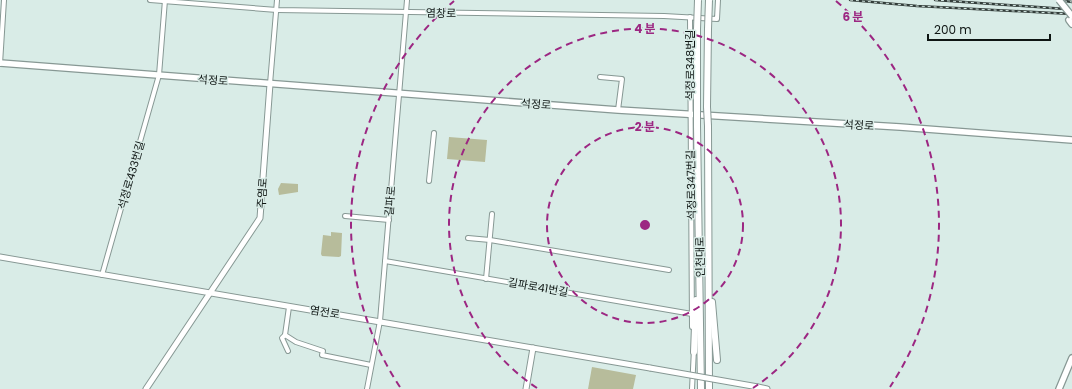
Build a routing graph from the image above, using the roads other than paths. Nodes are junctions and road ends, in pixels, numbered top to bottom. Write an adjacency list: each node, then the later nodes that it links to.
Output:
1 (4, 0): 14 (street)
2 (150, 0): 9 (street, 염창로)
3 (278, 0): 10 (street, 주염로)
4 (407, 0): 11 (street, 길파로)
5 (698, 0): 31 (highway, 인천대로, bridge)
6 (709, 0): 32 (highway, 인천대로, bridge)
7 (718, 0): 12 (street, 염창로)
8 (1059, 0): 13 (main road, bridge)
9 (165, 1): 10 (street, 염창로); 15 (street, 석정로433번길)
10 (277, 10): 11 (street, 염창로); 17 (street, 주염로)
11 (406, 12): 12 (street, 염창로); 18 (street, 길파로)
12 (690, 17): 20 (street, 석정로348번길)
13 (1071, 20)
14 (0, 64): 15 (main road, 석정로)
15 (159, 75): 17 (main road, 석정로); 34 (street, 석정로433번길)
16 (600, 77): 19 (street)
17 (270, 84): 18 (main road, 석정로); 36 (street, 주염로)
18 (400, 94): 19 (main road, 석정로); 26 (street, 길파로)
19 (618, 110): 20 (main road, 석정로)
20 (690, 113): 22 (main road, 석정로); 38 (street, 석정로347번길)
21 (434, 133): 23 (street)
22 (1072, 140)
23 (429, 181)
24 (492, 214): 28 (street)
25 (345, 216): 26 (street)
26 (389, 220): 30 (street, 길파로)
27 (468, 238): 28 (street)
28 (490, 240): 33 (street); 35 (street)
29 (0, 257): 34 (street, 염전로)
30 (385, 261): 35 (street, 길파로41번길); 39 (street, 길파로)
31 (700, 263): 43 (highway); 51 (highway, 인천대로)
32 (708, 264): 45 (highway); 52 (highway, 인천대로)
33 (669, 270)
34 (102, 275): 36 (street, 염전로)
35 (486, 279): 38 (street, 길파로41번길)
36 (209, 294): 37 (street, 염전로); 47 (street, 주염로)
37 (289, 307): 39 (street, 염전로); 40 (street)
38 (692, 314): 43 (street, 석정로347번길)
39 (380, 321): 41 (street, 염전로); 46 (street, 길파로)
40 (286, 335): 42 (street); 46 (street)
41 (533, 348): 49 (street); 53 (street, 염전로, bridge)
42 (288, 351)
43 (694, 352): 50 (street, 석정로347번길)
44 (1072, 358): 54 (main road)
45 (717, 360)
46 (371, 365): 48 (street, 길파로)
47 (146, 389)
48 (367, 389)
49 (526, 389)
50 (692, 389)
51 (701, 389)
52 (709, 389)
53 (767, 389)
54 (1059, 389)

